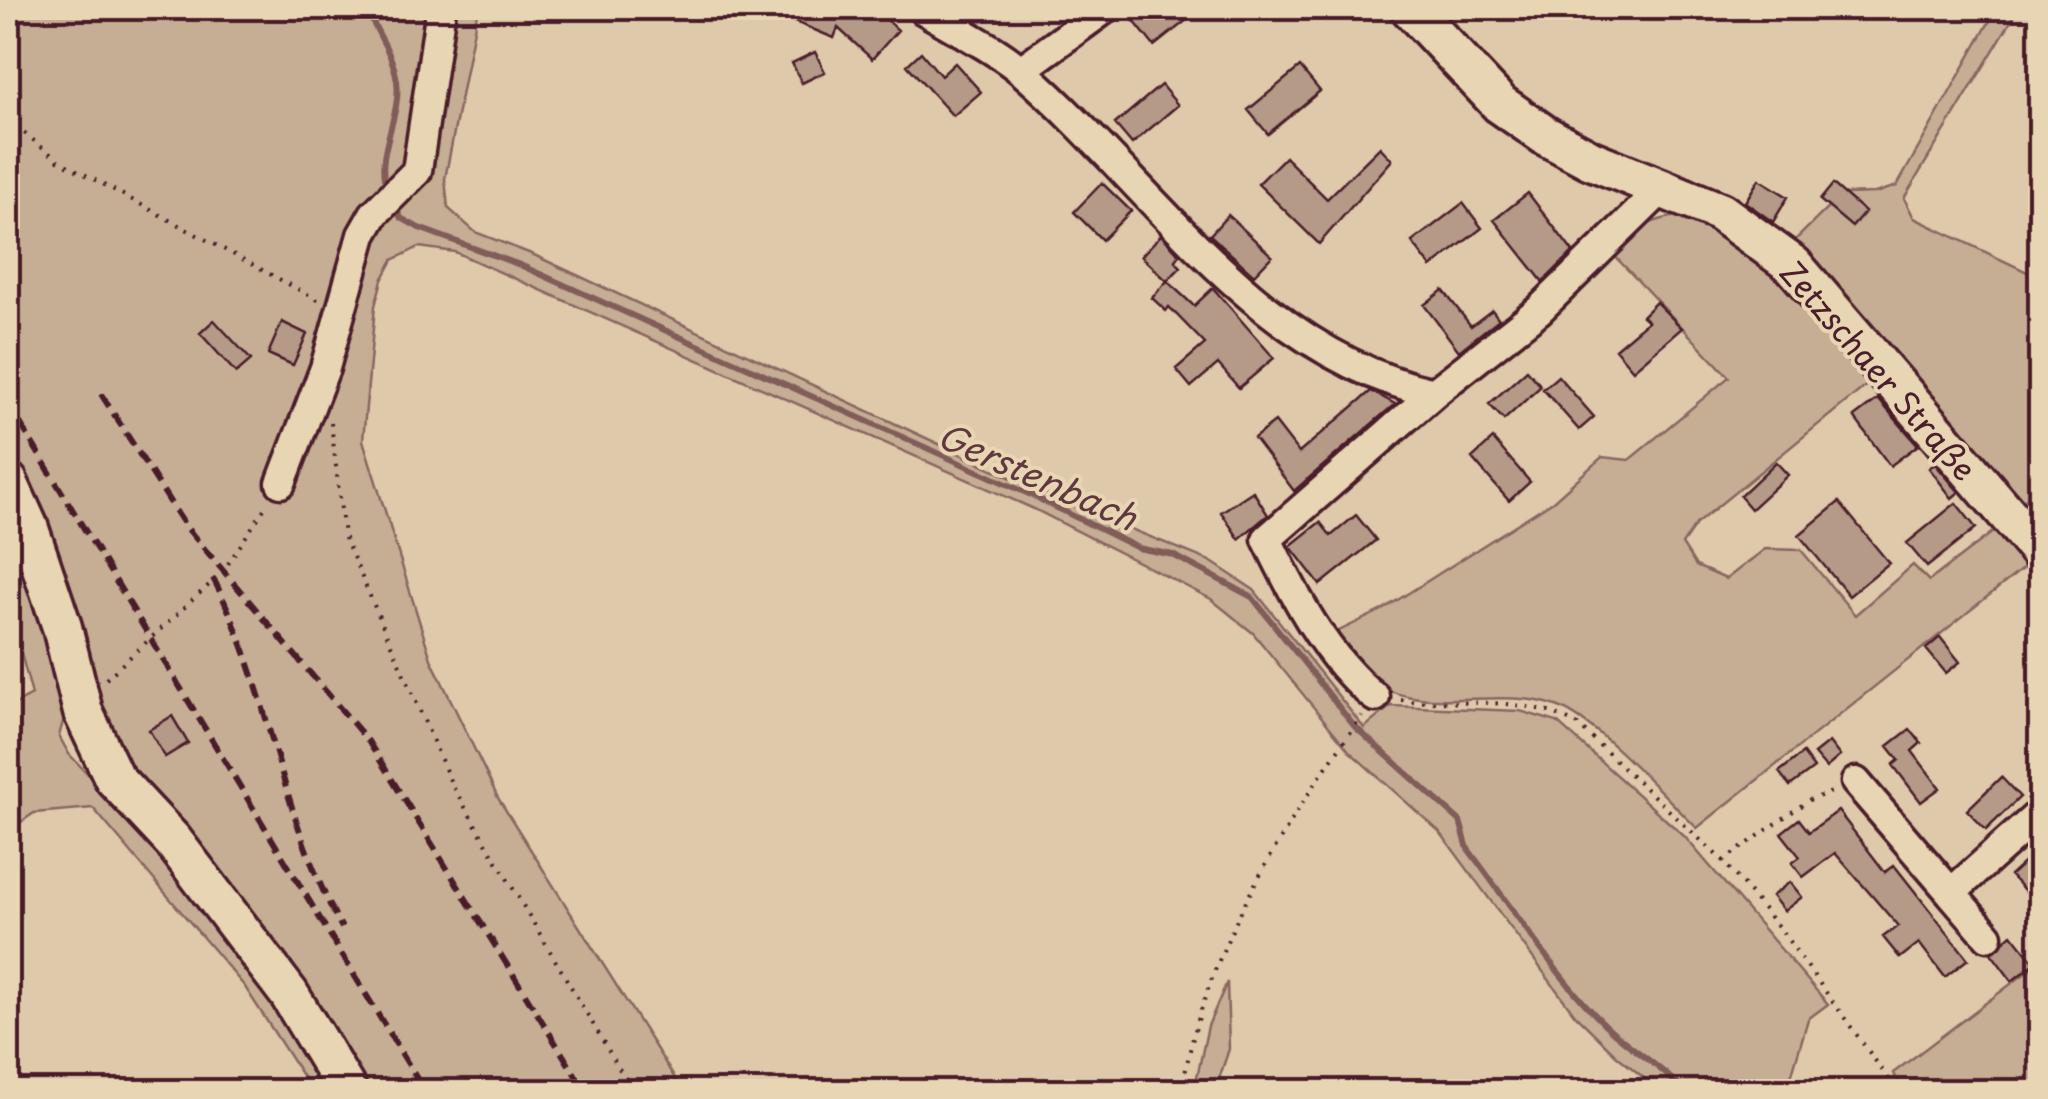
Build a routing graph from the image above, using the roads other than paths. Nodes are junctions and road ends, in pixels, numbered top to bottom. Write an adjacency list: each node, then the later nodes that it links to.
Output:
1 (444, 8): 9 (street)
2 (921, 8): 5 (street)
3 (1106, 8): 5 (street)
4 (1410, 8): 6 (street, Zetzschaer Straße)
5 (1021, 70): 7 (street)
6 (1664, 187): 7 (street); 10 (street, Zetzschaer Straße)
7 (1434, 392): 11 (street)
8 (8, 482): 16 (street)
9 (281, 482)
10 (2040, 552)
11 (1369, 705)
12 (1859, 785): 14 (street)
13 (2040, 814): 14 (street)
14 (1952, 892): 15 (street)
15 (1988, 936)
16 (348, 1092)

